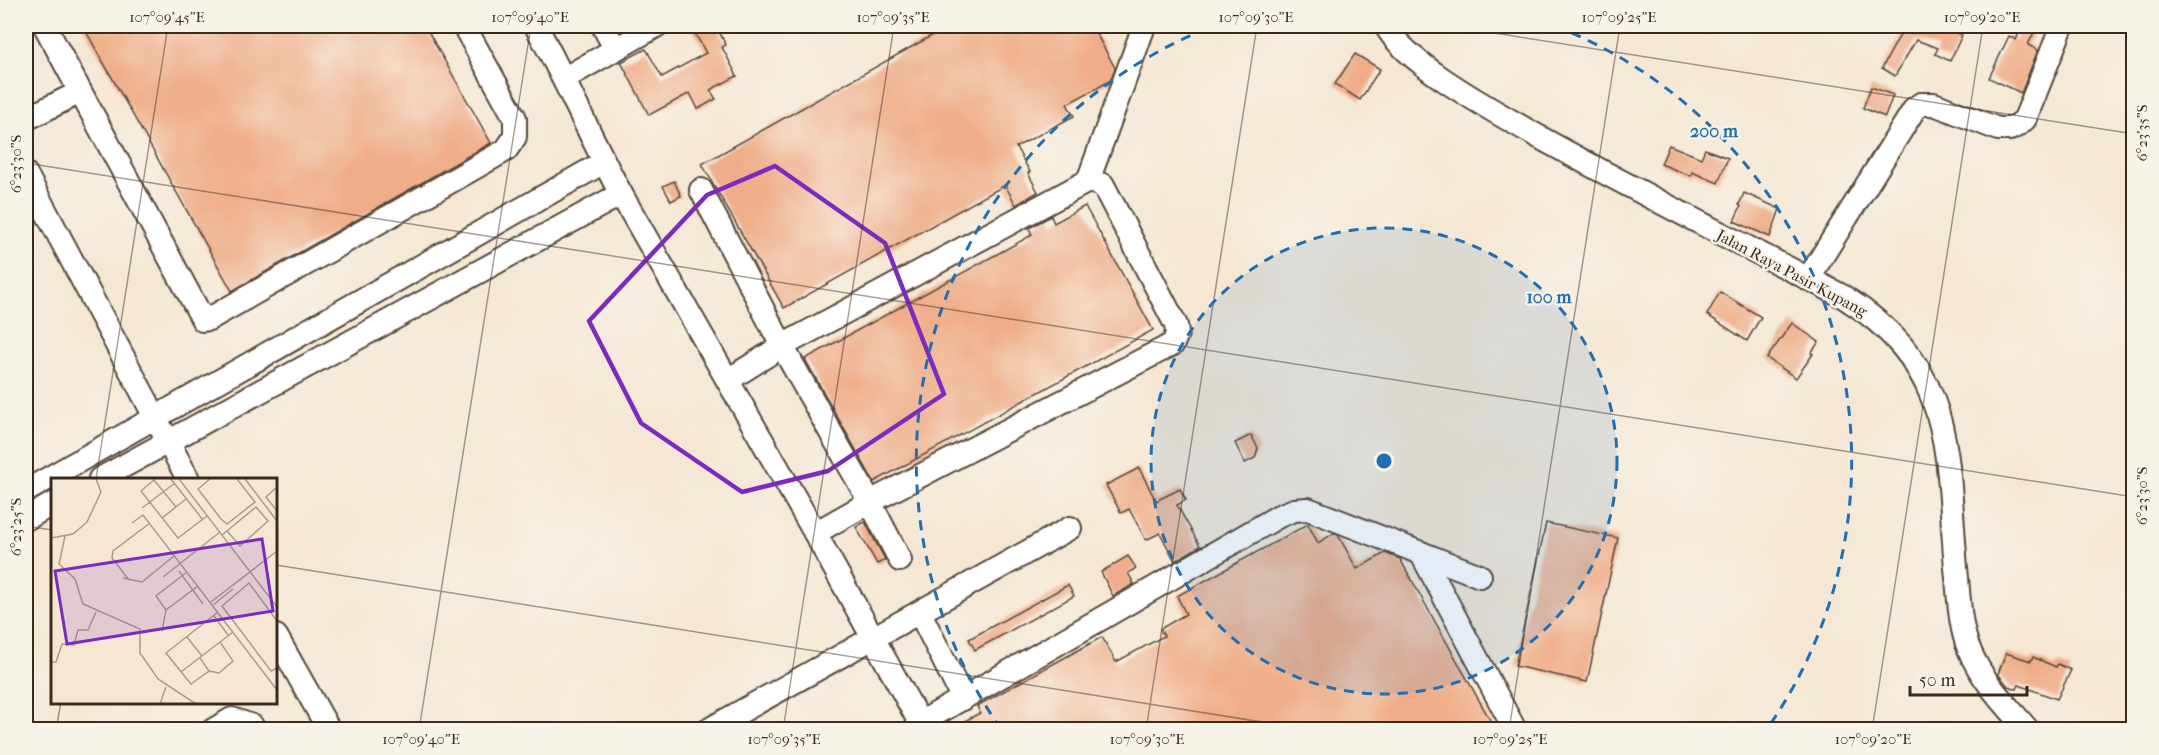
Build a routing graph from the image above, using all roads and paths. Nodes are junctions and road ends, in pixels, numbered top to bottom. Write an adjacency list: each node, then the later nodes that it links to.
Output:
1 (45, 26): 11 (street)
2 (464, 26): 11 (street)
3 (536, 26): 10 (street)
4 (603, 26): 9 (street)
5 (656, 26): 9 (street)
6 (1144, 26): 15 (street)
7 (1386, 26): 18 (street, Jalan Raya Pasir Kupang)
8 (2062, 26): 18 (street)
9 (615, 48): 10 (street)
10 (565, 78): 13 (street)
11 (80, 92): 12 (street)
12 (26, 119)
13 (604, 162): 17 (street); 21 (street)
14 (26, 174): 21 (street)
15 (1089, 181): 19 (street); 26 (street)
16 (701, 190): 19 (street)
17 (621, 194): 20 (street); 22 (street)
18 (1808, 279): 44 (street, Jalan Raya Pasir Kupang)
19 (782, 346): 20 (street); 26 (street)
20 (728, 380): 30 (street)
21 (154, 418): 22 (street); 25 (street)
22 (168, 443): 23 (street); 24 (street)
23 (102, 478)
24 (187, 478)
25 (26, 491)
26 (870, 502): 30 (street); 32 (street)
27 (51, 505): 28 (street)
28 (26, 519)
29 (1070, 528): 34 (street)
30 (815, 533): 36 (street)
31 (1421, 553): 33 (street); 37 (street); 43 (street)
32 (900, 560)
33 (1480, 576)
34 (920, 613): 36 (street); 37 (street)
35 (278, 640): 41 (street)
36 (872, 640): 38 (street); 42 (street)
37 (963, 699): 38 (street)
38 (922, 726)
39 (213, 729): 40 (street)
40 (254, 729)
41 (329, 729)
42 (708, 729)
43 (1515, 729)
44 (2028, 729)

